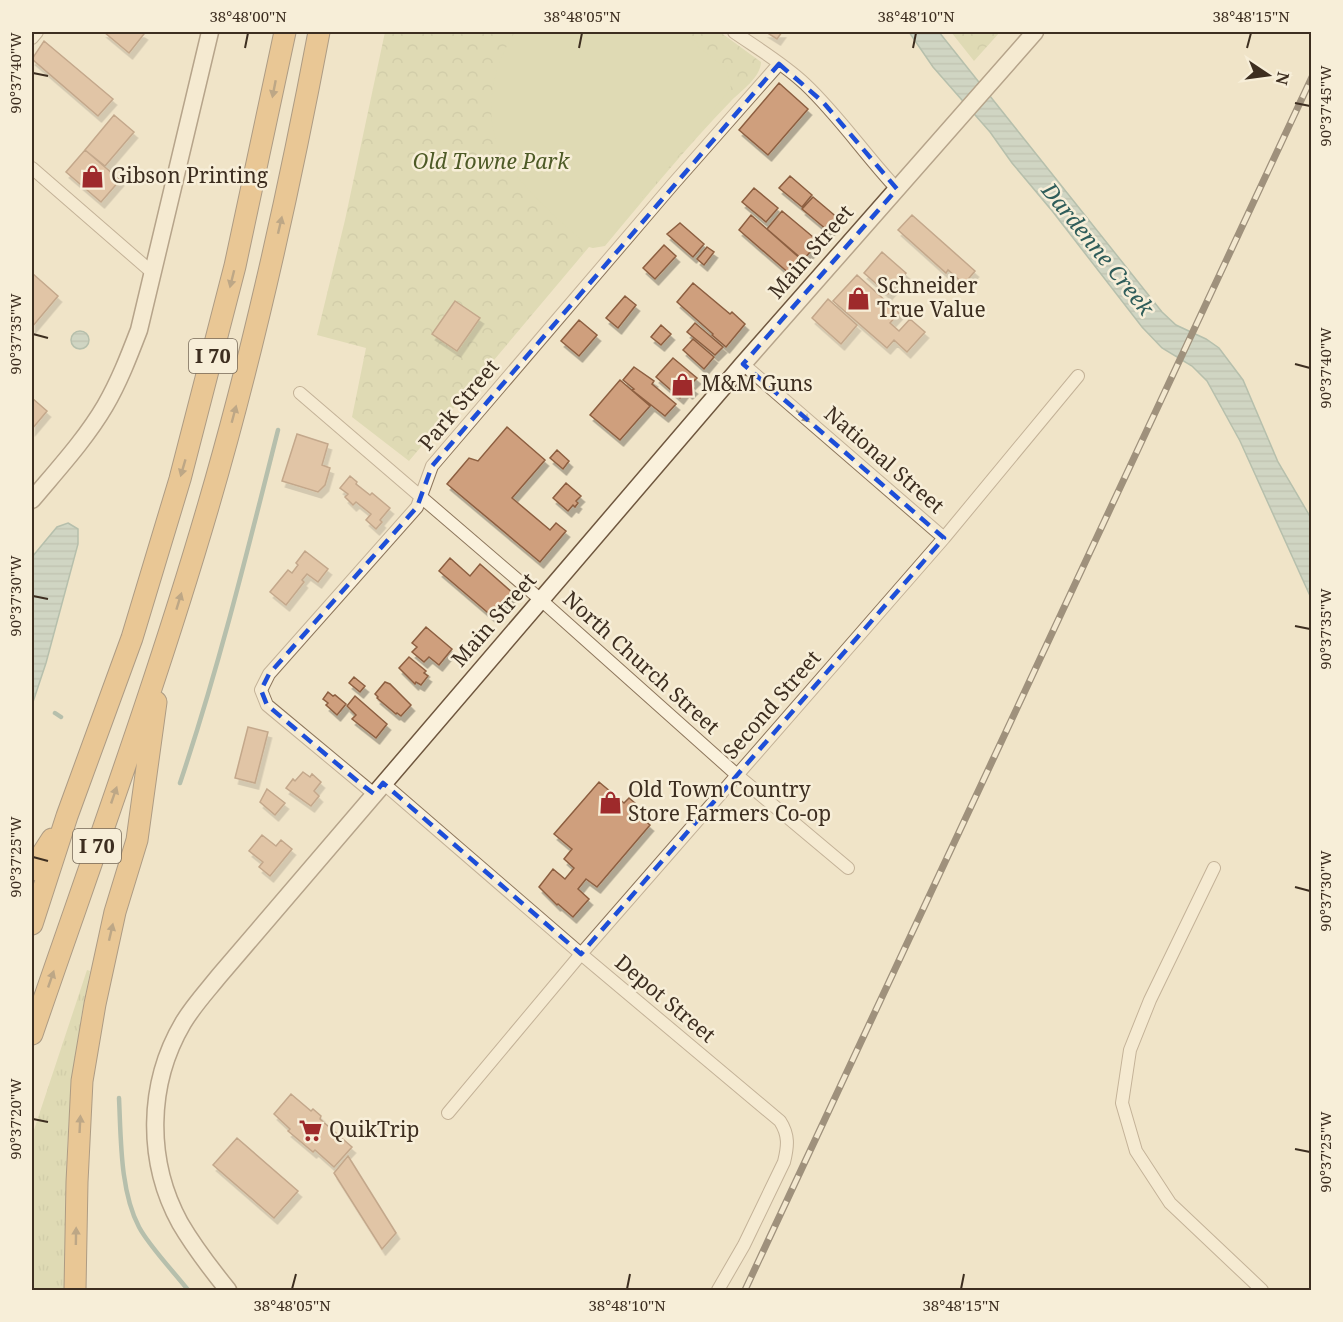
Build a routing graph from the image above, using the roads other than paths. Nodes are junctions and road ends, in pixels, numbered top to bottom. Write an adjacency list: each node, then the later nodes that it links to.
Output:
1 (37, 32): 7 (street)
2 (210, 32): 11 (street)
3 (285, 32): 22 (highway, I 70, one-way to 22)
4 (319, 32): 19 (highway, I 70, one-way to 4)
5 (734, 32): 8 (street)
6 (1033, 34): 10 (street, Main Street)
7 (32, 38)
8 (779, 64): 10 (street); 15 (street, Park Street)
9 (32, 168): 11 (street)
10 (897, 189): 12 (street, Main Street)
11 (154, 274): 16 (street)
12 (743, 364): 17 (street, National Street, one-way to 17); 18 (street, Main Street)
13 (1078, 376): 17 (street, Second Street)
14 (300, 393): 15 (street, North Church Street)
15 (421, 496): 18 (street, North Church Street); 21 (street, Park Street)
16 (32, 500)
17 (944, 538): 20 (street, Second Street)
18 (541, 600): 20 (street, North Church Street); 21 (street, Main Street)
19 (162, 657): 28 (highway, I 70, one-way to 19); 30 (highway, one-way to 19)
20 (737, 775): 23 (street, North Church Street); 27 (street, Second Street)
21 (379, 789): 27 (street, Depot Street); 31 (street, Main Street)
22 (67, 816): 25 (highway); 26 (highway, I 70)
23 (848, 868)
24 (1214, 868): 33 (street)
25 (32, 870)
26 (32, 924)
27 (581, 954): 29 (street, Second Street); 32 (street, Depot Street)
28 (32, 1034)
29 (448, 1113)
30 (75, 1290)
31 (228, 1290)
32 (718, 1290)
33 (1262, 1290)

